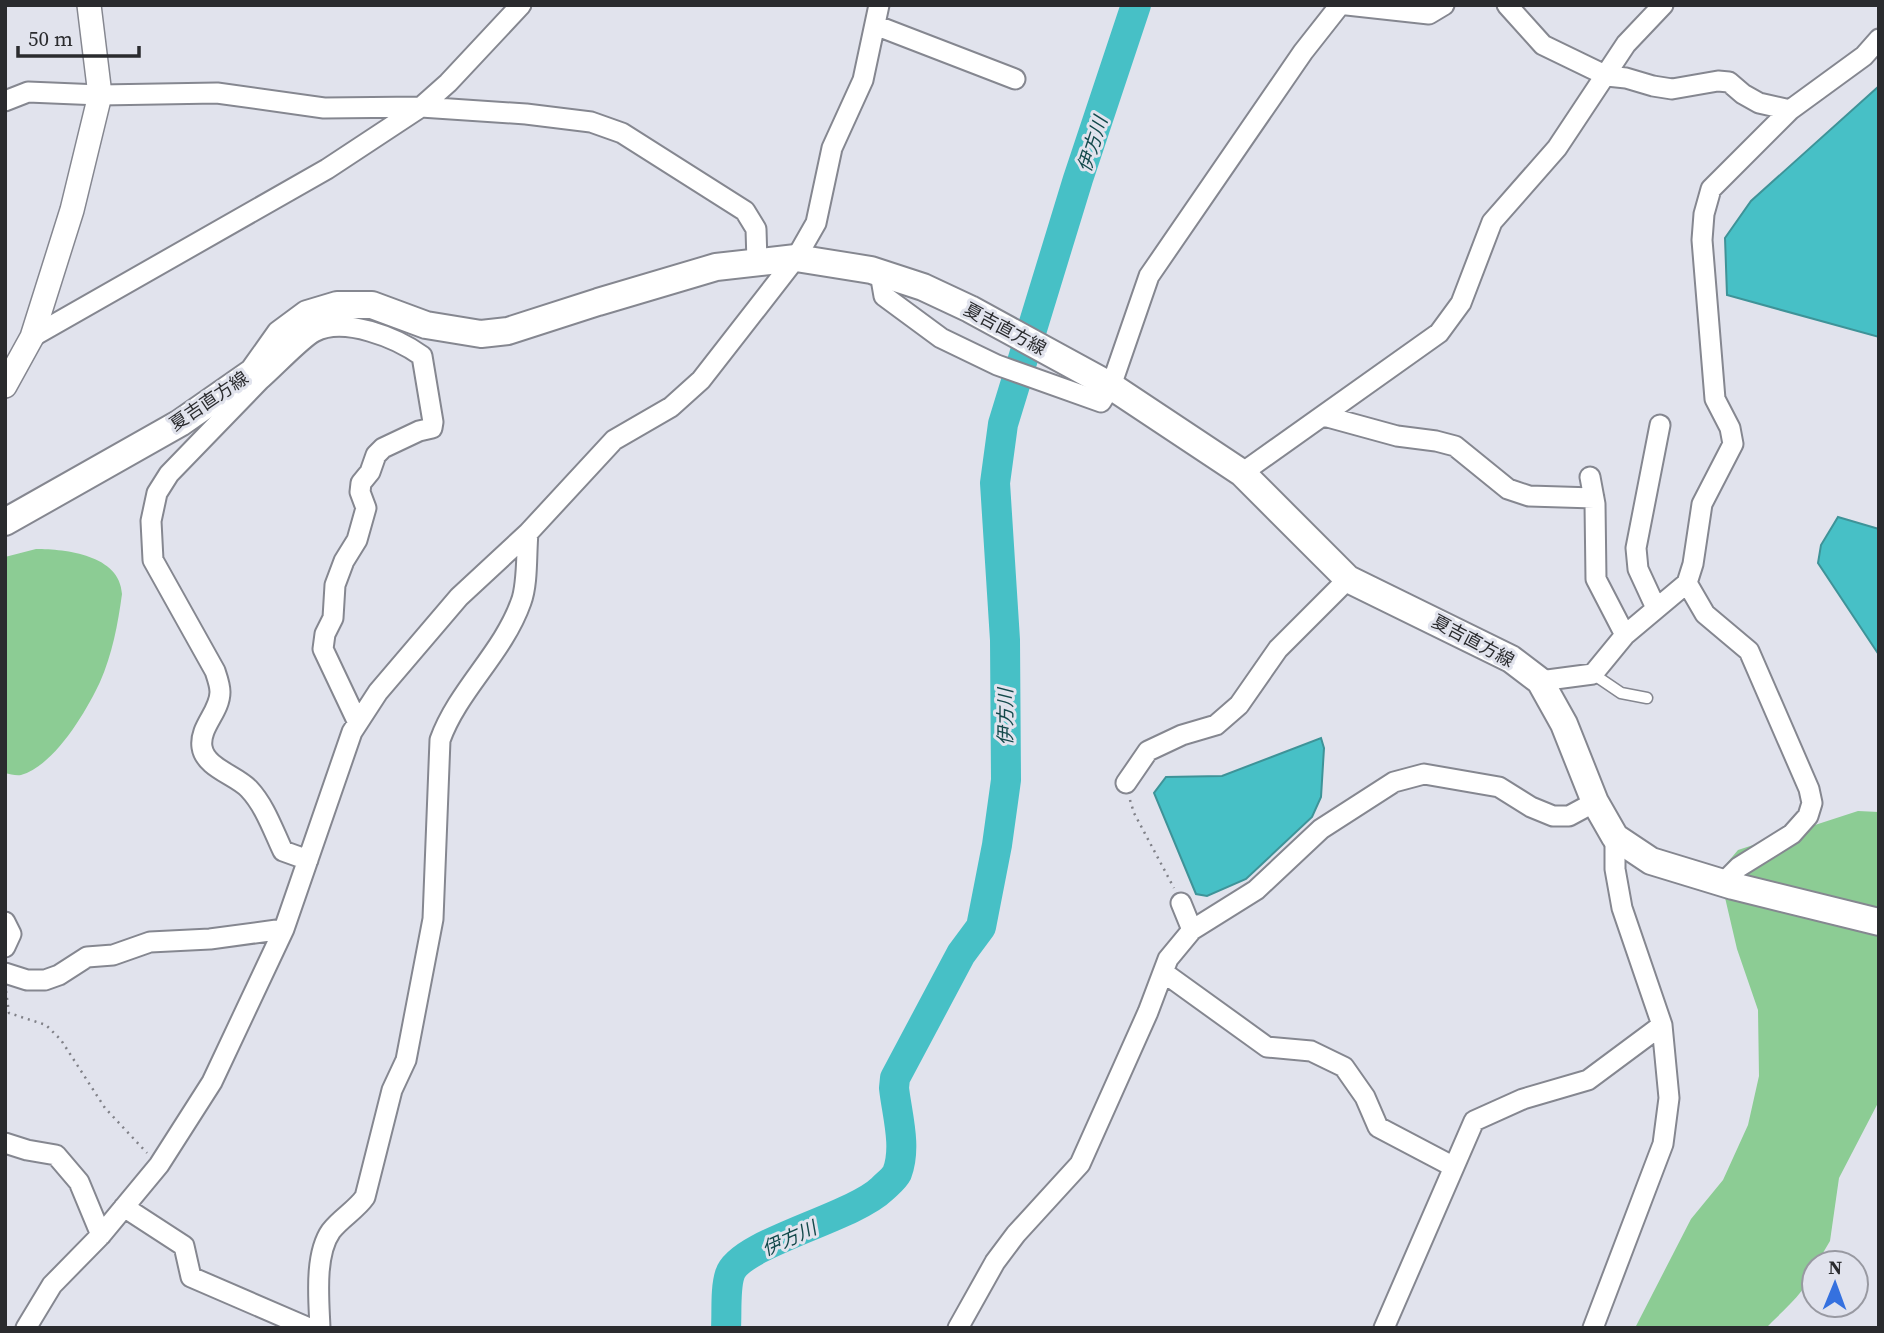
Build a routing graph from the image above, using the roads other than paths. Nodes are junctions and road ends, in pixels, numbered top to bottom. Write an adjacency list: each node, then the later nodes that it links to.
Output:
1 (89, 5): 13 (street)
2 (879, 5): 9 (street)
3 (1340, 5): 23 (street)
4 (1347, 5): 5 (street)
5 (1444, 5)
6 (1507, 5): 11 (street)
7 (1663, 5): 11 (street)
8 (514, 8): 15 (street)
9 (875, 25): 12 (street); 17 (street)
10 (1879, 39): 16 (street)
11 (1607, 76): 16 (street); 24 (street)
12 (1015, 79)
13 (100, 94): 14 (street); 15 (street); 20 (street)
14 (6, 101)
15 (421, 107): 18 (street); 20 (street)
16 (1790, 110): 32 (street)
17 (796, 258): 18 (main road, 夏吉直方線); 19 (main road, 夏吉直方線); 30 (street)
18 (757, 262): 21 (main road, 夏吉直方線)
19 (880, 273): 23 (main road, 夏吉直方線); 23 (street)
20 (32, 337): 22 (street)
21 (257, 376): 29 (main road, 夏吉直方線); 38 (street); 42 (street)
22 (5, 386)
23 (1111, 386): 26 (main road, 夏吉直方線)
24 (1324, 416): 26 (street); 28 (street)
25 (1660, 425): 33 (street)
26 (1242, 473): 31 (main road, 夏吉直方線)
27 (1590, 477): 28 (street)
28 (1594, 498): 34 (street)
29 (5, 522)
30 (528, 533): 38 (street); 59 (street)
31 (1348, 579): 36 (main road, 夏吉直方線); 39 (street)
32 (1687, 583): 33 (street); 43 (street)
33 (1656, 608): 34 (street)
34 (1625, 635): 35 (street)
35 (1593, 674): 36 (street); 37 (lane)
36 (1540, 681): 40 (main road, 夏吉直方線)
37 (1647, 698)
38 (358, 723): 42 (street)
39 (1126, 783)
40 (1595, 802): 41 (main road, 夏吉直方線); 48 (street)
41 (1615, 837): 43 (main road, 夏吉直方線); 52 (street)
42 (308, 860): 47 (street)
43 (1723, 883): 46 (main road, 夏吉直方線)
44 (1181, 903): 48 (street)
45 (5, 922): 49 (street)
46 (1879, 922)
47 (284, 929): 51 (street); 55 (street)
48 (1192, 930): 50 (street)
49 (5, 947)
50 (1163, 972): 54 (street); 60 (street)
51 (5, 973)
52 (1661, 1025): 54 (street); 62 (street)
53 (5, 1143): 56 (street)
54 (1454, 1167): 61 (street)
55 (124, 1207): 56 (street); 58 (street)
56 (101, 1235): 57 (street)
57 (26, 1328)
58 (309, 1328)
59 (320, 1328)
60 (958, 1328)
61 (1384, 1328)
62 (1592, 1328)

